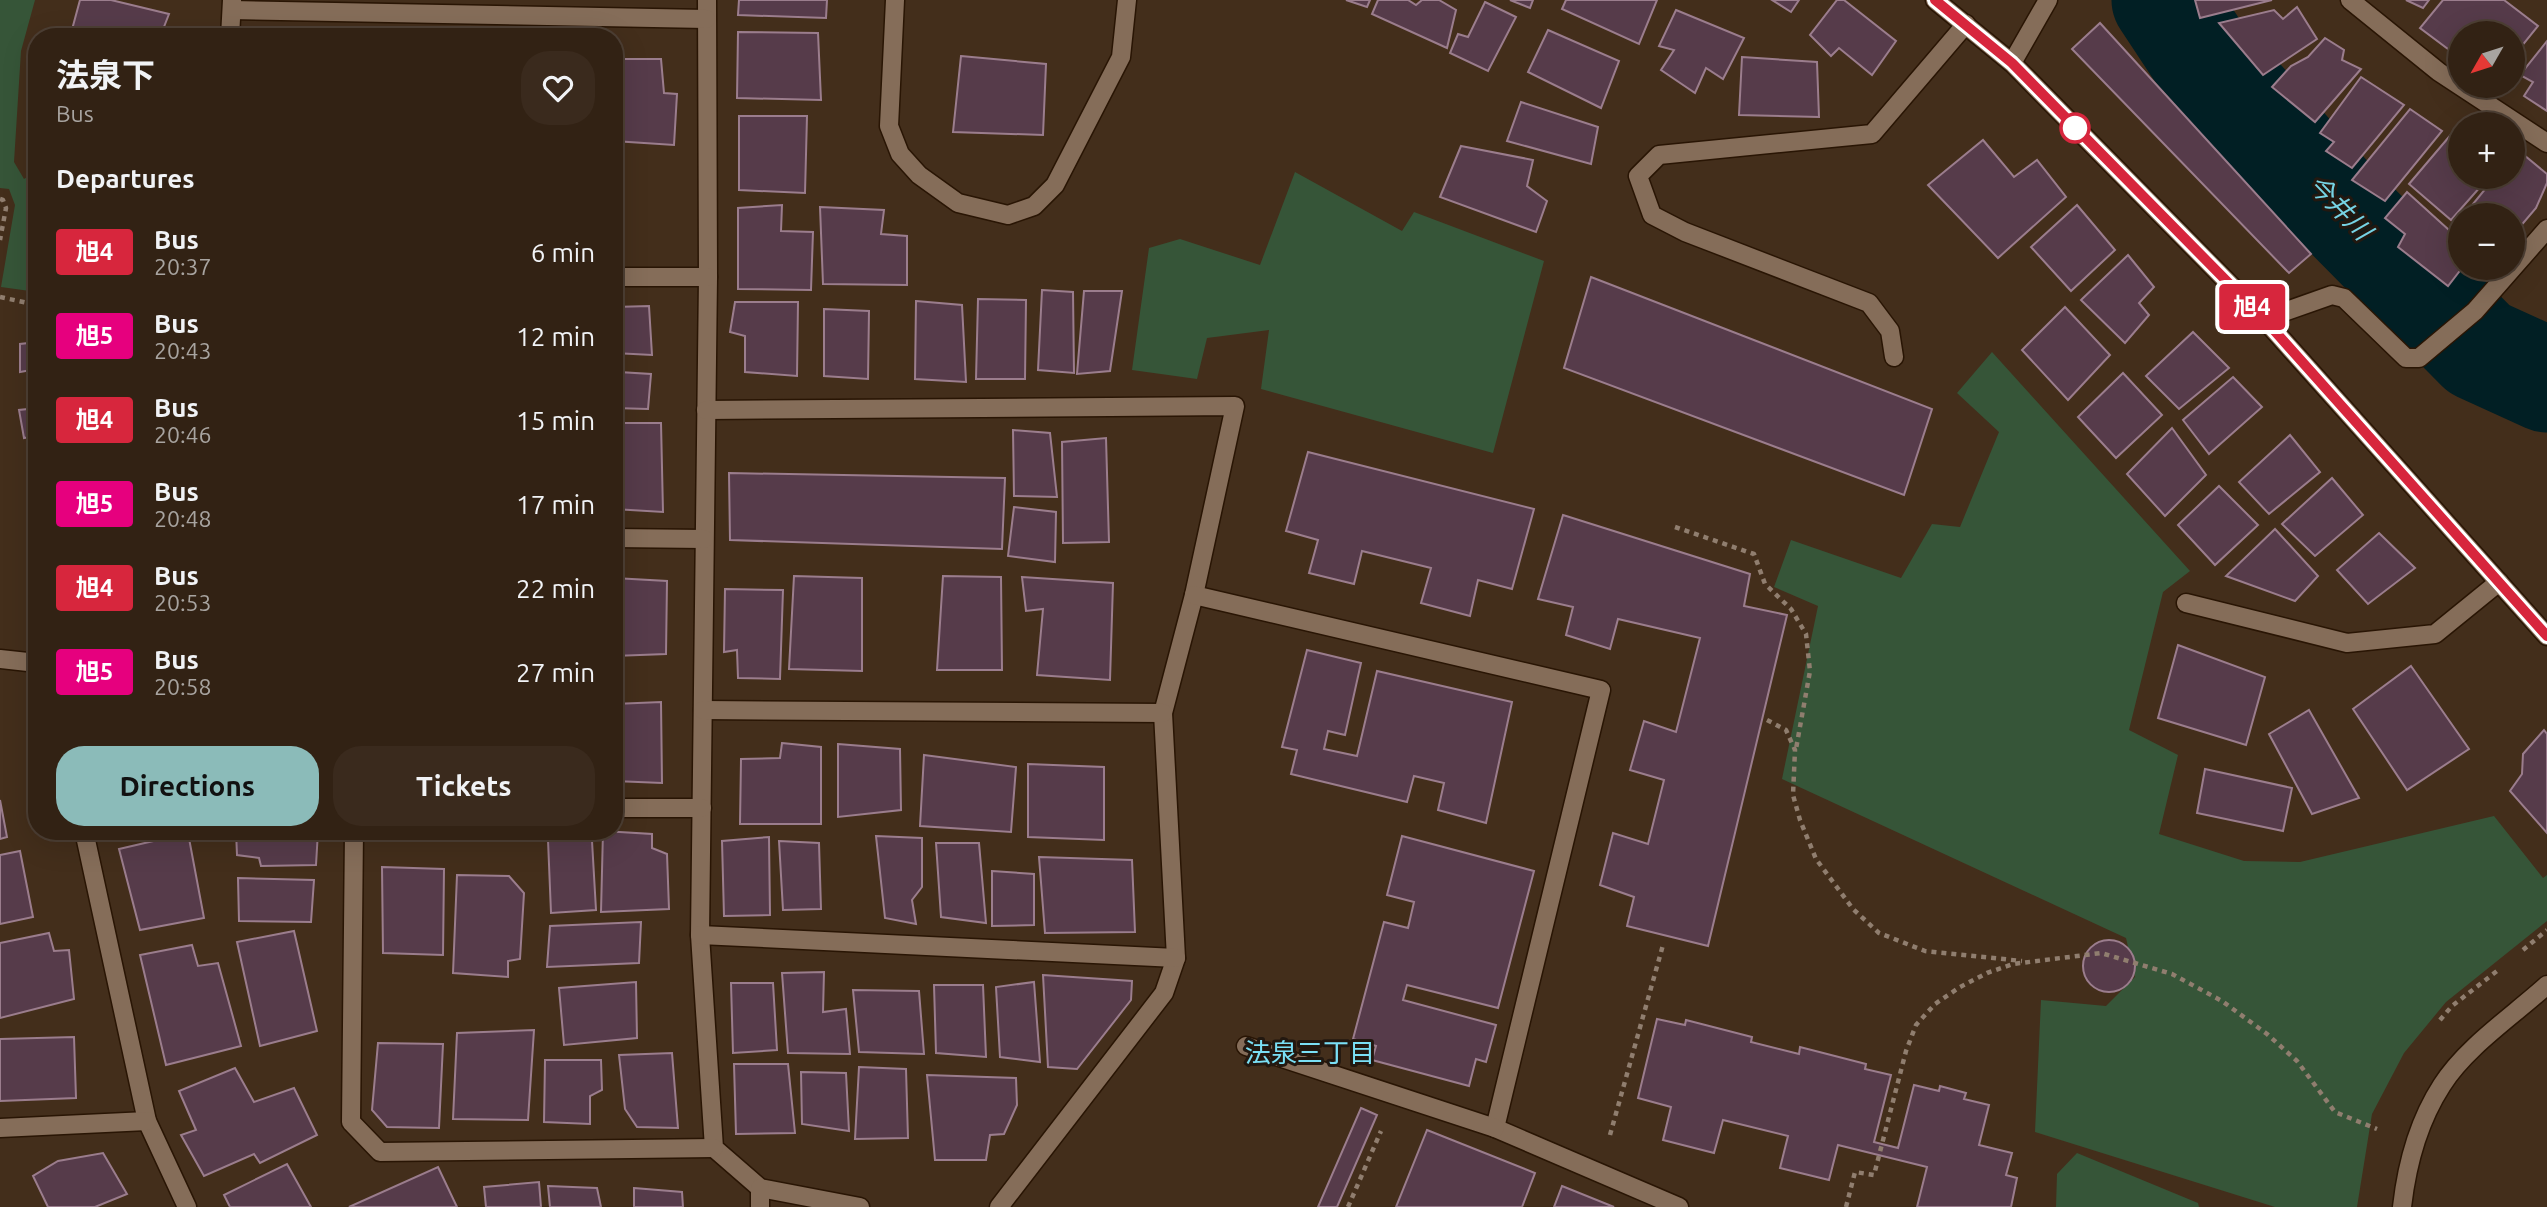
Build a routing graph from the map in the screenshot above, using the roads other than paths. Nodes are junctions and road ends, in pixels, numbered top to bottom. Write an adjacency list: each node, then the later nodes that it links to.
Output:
1 (707, 0): 8 (street)
2 (895, 0): 3 (street)
3 (1127, 0)
4 (1935, 0): 9 (street)
5 (2048, 0): 11 (street)
6 (2350, 0): 12 (street)
7 (232, 5): 8 (street); 10 (street)
8 (706, 19): 14 (street)
9 (1966, 24): 11 (street); 17 (street)
10 (231, 28)
11 (2012, 63): 16 (street)
12 (2547, 143)
13 (2547, 229): 16 (street)
14 (708, 277): 15 (street); 18 (street)
15 (623, 278)
16 (2264, 319): 21 (street)
17 (1894, 357)
18 (706, 410): 20 (street); 22 (street)
19 (623, 538): 20 (street)
20 (704, 540): 27 (street)
21 (2499, 582): 23 (street); 24 (street)
22 (1195, 596): 28 (street); 39 (street)
23 (2186, 603)
24 (2547, 636)
25 (0, 659): 26 (street)
26 (28, 662)
27 (703, 710): 28 (street); 30 (street)
28 (1163, 713): 34 (street)
29 (623, 807): 30 (street)
30 (702, 808): 33 (street)
31 (86, 840): 37 (street)
32 (354, 840): 40 (street)
33 (700, 935): 34 (street); 40 (street)
34 (1176, 958): 45 (street)
35 (2547, 985): 47 (street)
36 (1246, 1046): 39 (street)
37 (147, 1121): 38 (street); 42 (street)
38 (0, 1128)
39 (1496, 1128): 46 (street)
40 (714, 1148): 41 (street)
41 (760, 1188): 43 (street); 44 (street)
42 (187, 1207)
43 (760, 1207)
44 (860, 1207)
45 (999, 1207)
46 (1679, 1207)
47 (2402, 1207)

